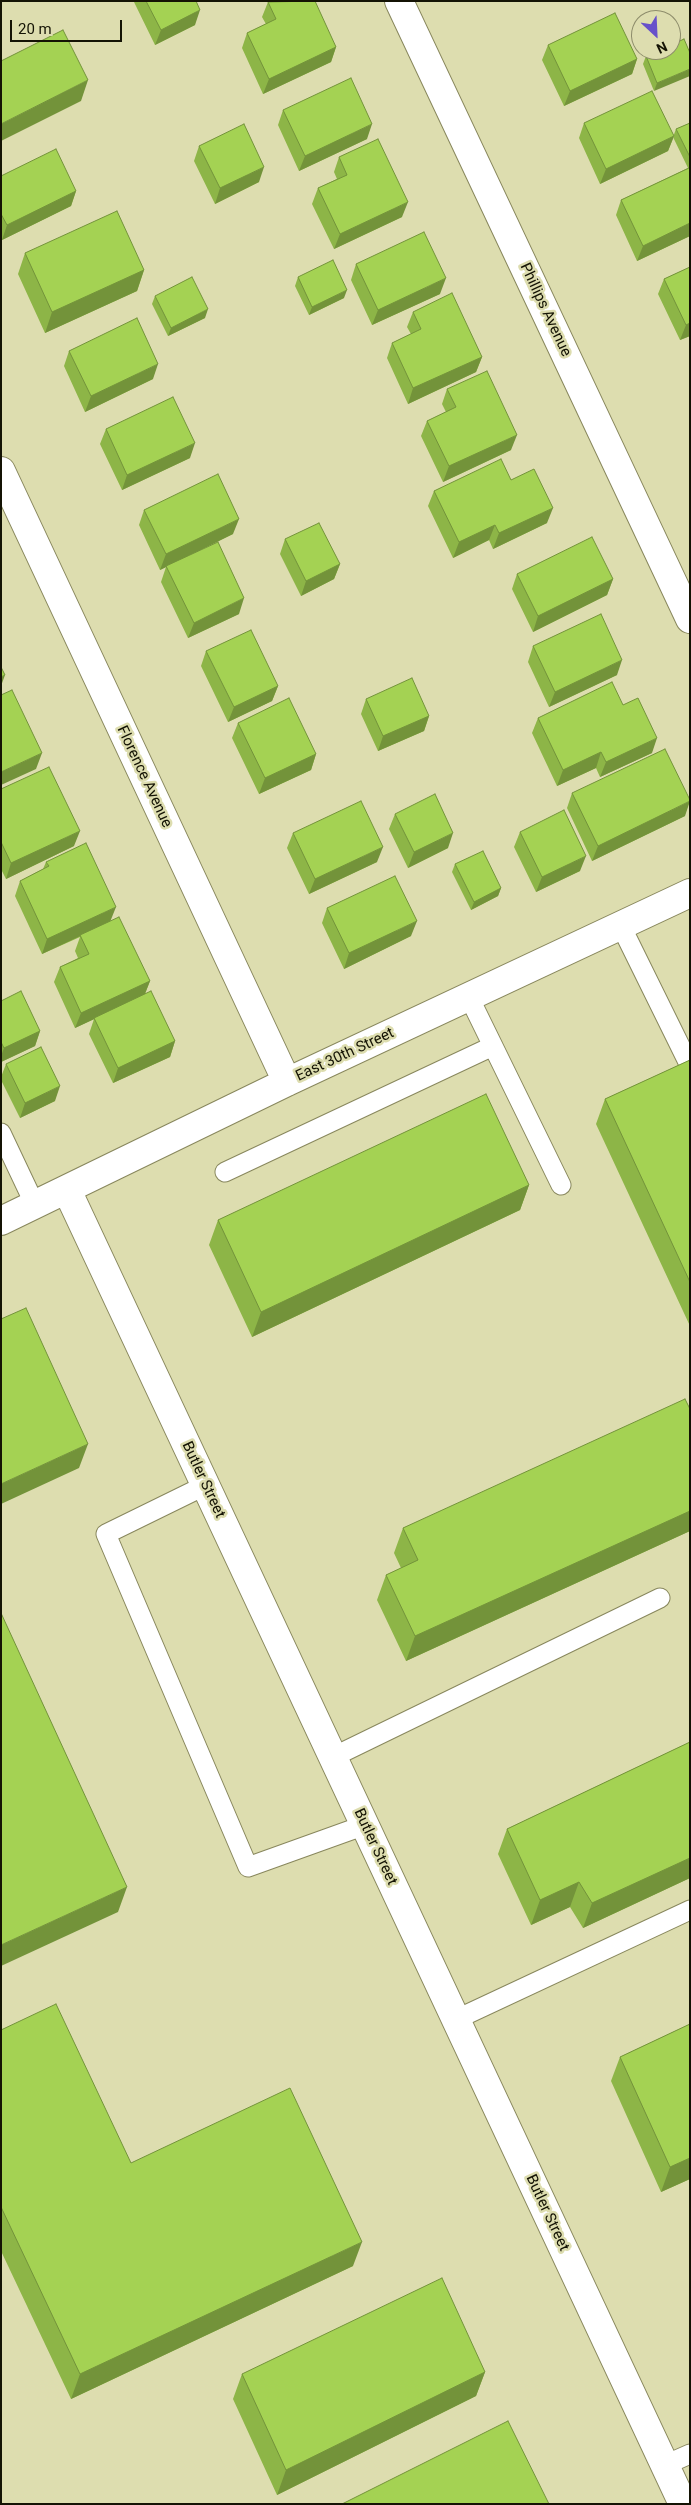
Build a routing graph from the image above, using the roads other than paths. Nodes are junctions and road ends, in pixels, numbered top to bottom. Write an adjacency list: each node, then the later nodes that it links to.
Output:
1 (399, 1): 3 (street, Phillips Avenue)
2 (1, 471): 9 (street, Florence Avenue)
3 (690, 619)
4 (690, 893): 5 (street, East 30th Street)
5 (621, 926): 6 (street, East 30th Street); 8 (lane)
6 (469, 997): 7 (lane); 9 (street, East 30th Street)
7 (493, 1046): 11 (lane); 12 (lane)
8 (690, 1066)
9 (287, 1082): 13 (street, East 30th Street)
10 (1, 1133): 14 (lane)
11 (225, 1172)
12 (562, 1186)
13 (67, 1190): 14 (street, East 30th Street); 16 (street, Butler Street)
14 (35, 1205): 15 (street, East 30th Street)
15 (1, 1221)
16 (206, 1485): 18 (street, Butler Street); 19 (lane)
17 (660, 1598): 18 (lane)
18 (334, 1757): 19 (street, Butler Street)
19 (365, 1825): 21 (street, Butler Street)
20 (690, 1910): 21 (lane)
21 (457, 2019): 23 (street, Butler Street)
22 (690, 2454): 23 (lane)
23 (665, 2466): 24 (street, Butler Street)
24 (683, 2504)

